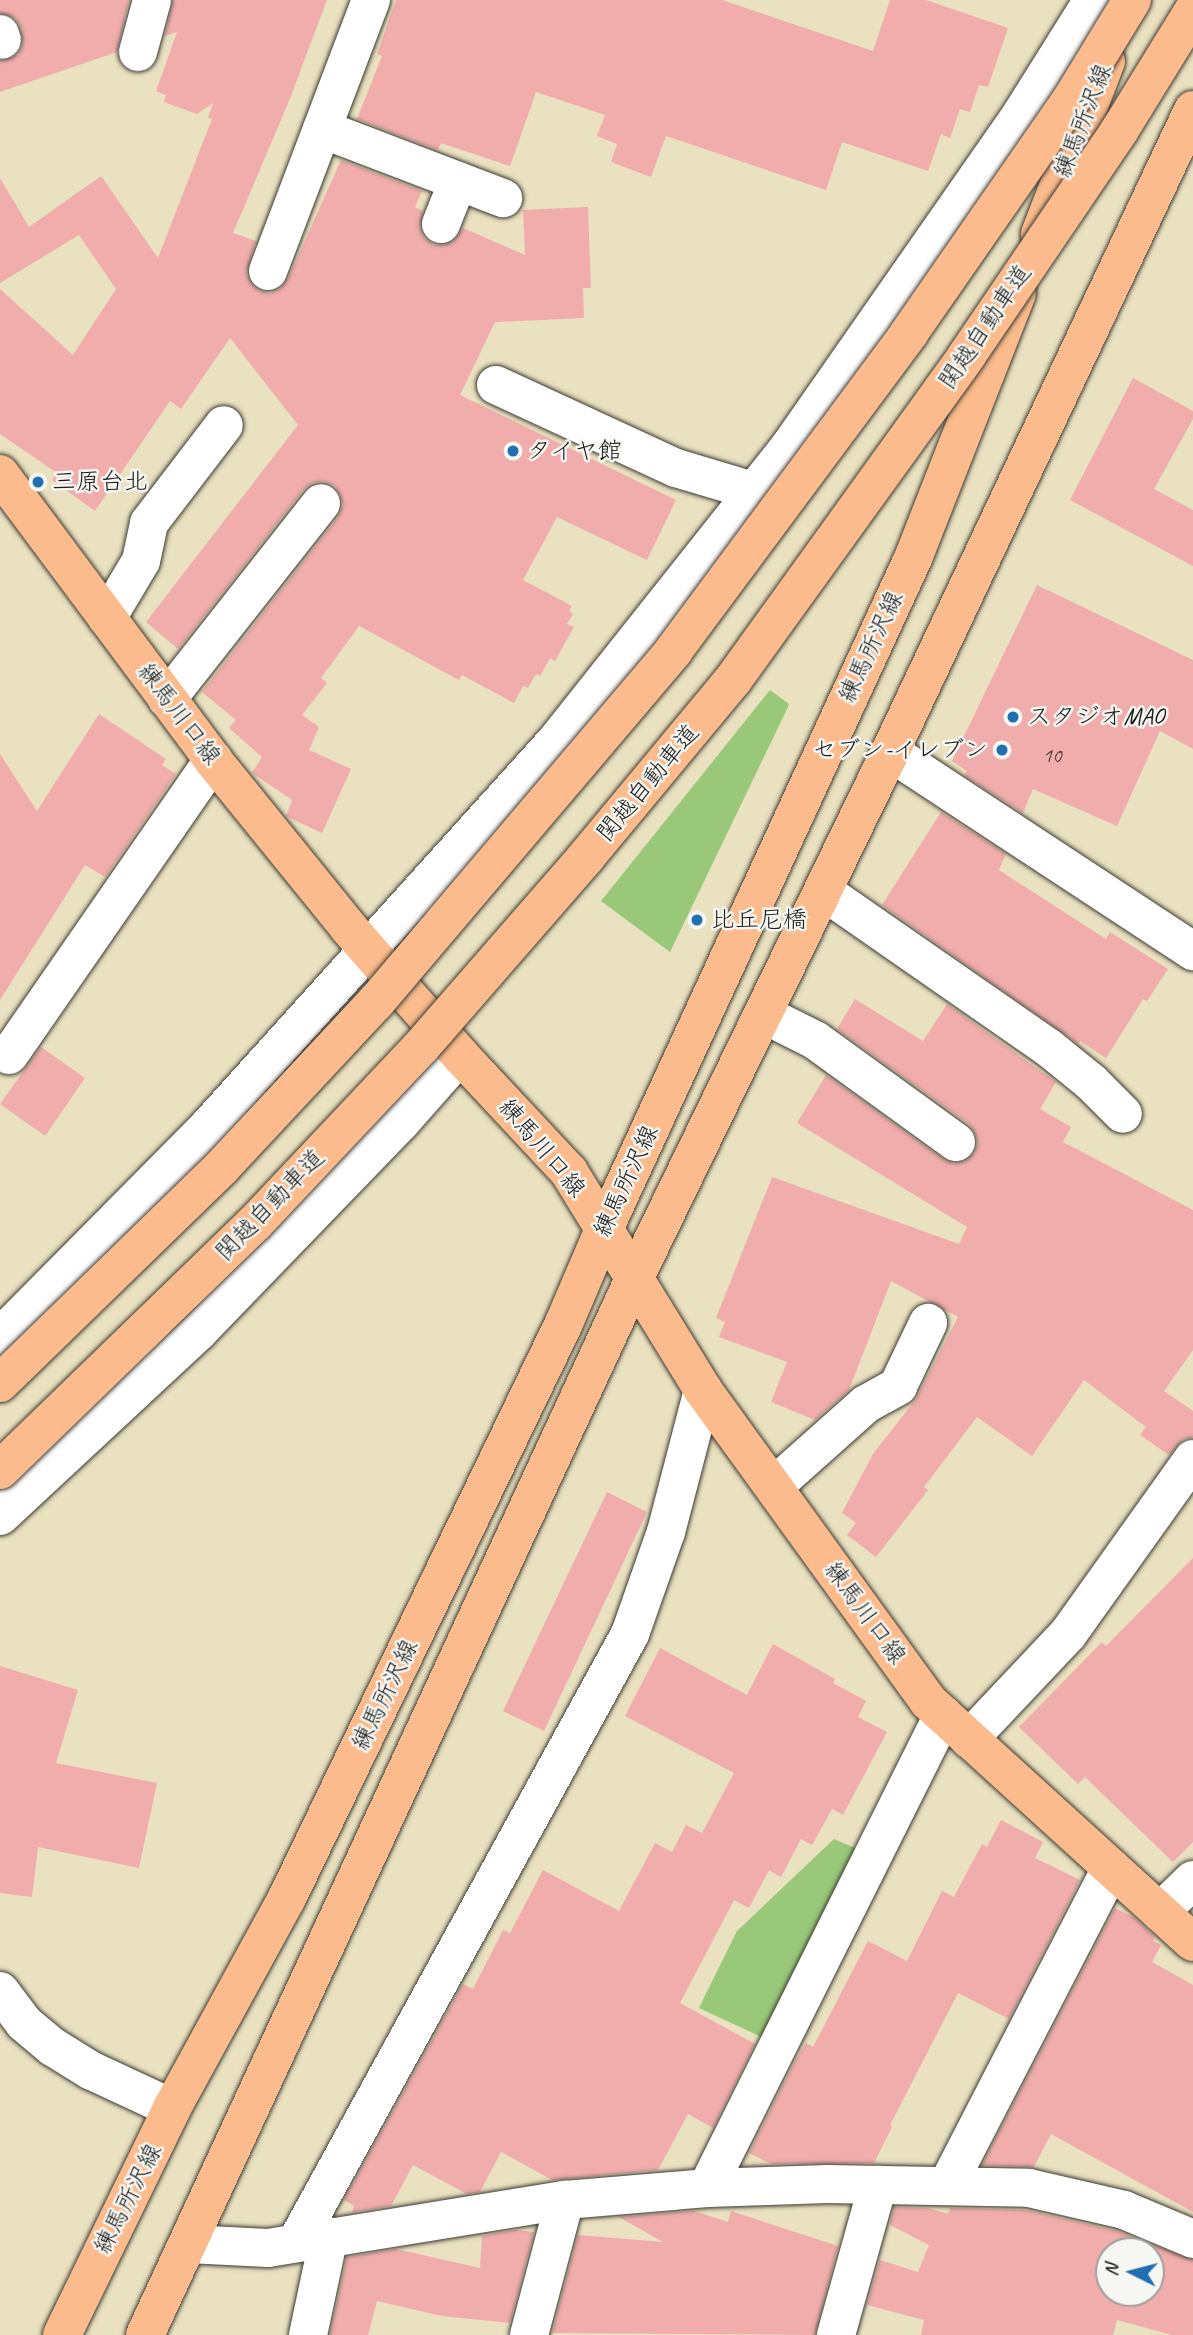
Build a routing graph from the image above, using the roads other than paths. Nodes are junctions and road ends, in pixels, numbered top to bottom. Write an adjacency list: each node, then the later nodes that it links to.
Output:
1 (152, 0): 6 (street)
2 (371, 0): 8 (street)
3 (1131, 0): 30 (main road, 練馬所沢線); 34 (main road, bridge)
4 (1083, 2): 16 (street)
5 (1193, 11): 37 (main road, 関越自動車道, bridge)
6 (138, 52)
7 (1193, 110): 20 (main road, 練馬所沢線)
8 (322, 129): 9 (street); 12 (street)
9 (458, 181): 10 (street); 11 (street)
10 (503, 198)
11 (440, 225)
12 (268, 271)
13 (496, 385): 16 (street)
14 (224, 425): 18 (street)
15 (0, 474): 18 (main road, 練馬川口線)
16 (753, 491): 23 (street)
17 (321, 503): 19 (street)
18 (107, 618): 19 (main road, 練馬川口線)
19 (167, 699): 21 (main road, 練馬川口線)
20 (890, 752): 22 (main road, 練馬所沢線); 24 (street)
21 (213, 760): 23 (main road, 練馬川口線); 26 (street)
22 (822, 891): 25 (main road, 練馬所沢線); 28 (street)
23 (369, 950): 27 (main road, 練馬川口線); 33 (street)
24 (1193, 951)
25 (763, 1014): 29 (street); 31 (main road, 練馬所沢線)
26 (9, 1055)
27 (460, 1055): 30 (main road, 練馬川口線); 39 (street)
28 (1123, 1114)
29 (956, 1142)
30 (605, 1227): 31 (main road, 練馬川口線); 46 (main road, 練馬所沢線)
31 (635, 1277): 35 (main road, 練馬川口線); 53 (main road, 練馬所沢線)
32 (928, 1323): 38 (street)
33 (0, 1337)
34 (0, 1383)
35 (703, 1391): 38 (main road, 練馬川口線); 51 (street)
36 (1193, 1459): 40 (street)
37 (0, 1470)
38 (774, 1486): 40 (main road, 練馬川口線)
39 (0, 1516)
40 (956, 1727): 41 (main road, 練馬川口線); 49 (street)
41 (1111, 1868): 43 (main road, 練馬川口線); 48 (street)
42 (1193, 1880): 43 (street)
43 (1160, 1912): 44 (main road, 練馬川口線)
44 (1193, 1942)
45 (0, 1991): 46 (street)
46 (172, 2108): 54 (main road, 練馬所沢線)
47 (878, 2185): 48 (street); 49 (street); 58 (street)
48 (947, 2186): 52 (street)
49 (707, 2188): 50 (street)
50 (565, 2200): 51 (street); 57 (street)
51 (313, 2239): 53 (street); 56 (street)
52 (1193, 2239)
53 (188, 2244): 55 (main road, 練馬所沢線)
54 (62, 2335)
55 (145, 2335)
56 (308, 2335)
57 (528, 2335)
58 (836, 2335)

